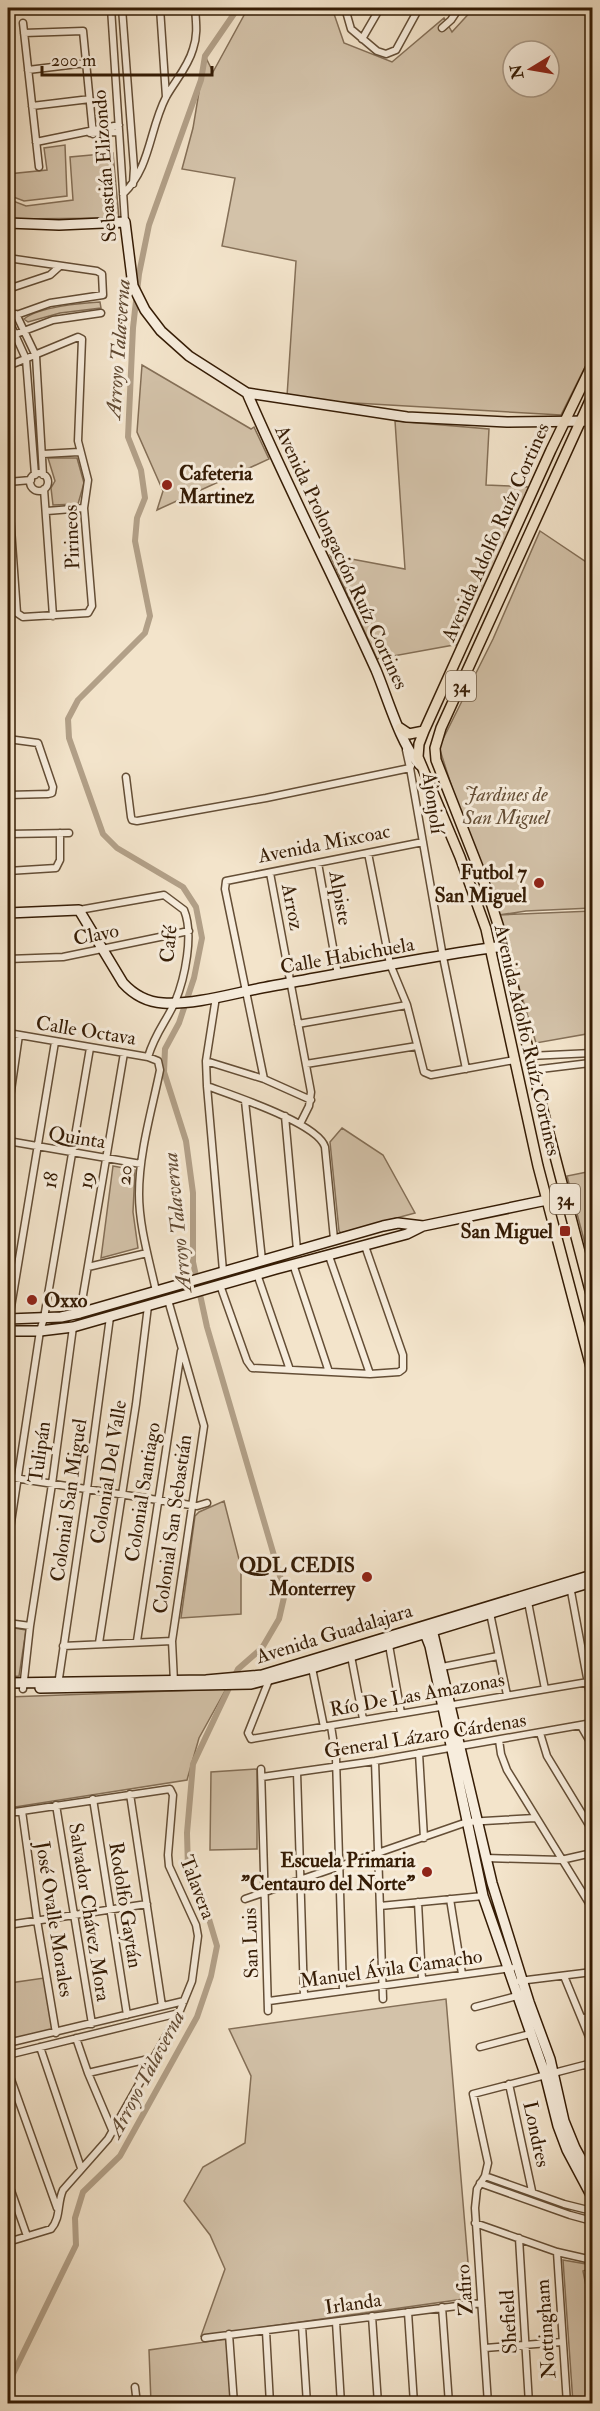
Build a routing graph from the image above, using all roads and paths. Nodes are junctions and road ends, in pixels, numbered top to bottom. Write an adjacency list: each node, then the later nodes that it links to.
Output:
1 (111, 8): 18 (street, Sebastián Elizondo)
2 (122, 8): 22 (street)
3 (160, 8): 15 (street)
4 (195, 8): 15 (street)
5 (345, 8): 12 (street)
6 (380, 8): 12 (street)
7 (419, 8): 12 (street)
8 (459, 8): 10 (street)
9 (23, 23): 11 (street)
10 (442, 28)
11 (24, 33): 13 (street); 14 (street)
12 (362, 39)
13 (86, 63): 14 (street); 16 (street)
14 (28, 70): 17 (street)
15 (166, 97): 22 (street)
16 (90, 99): 17 (street); 19 (street)
17 (32, 106): 20 (street)
18 (119, 129): 19 (street); 23 (street, Sebastián Elizondo)
19 (92, 132): 20 (street)
20 (36, 142): 21 (street)
21 (39, 167)
22 (133, 184): 23 (street)
23 (123, 194): 24 (street, Sebastián Elizondo)
24 (125, 222): 25 (street); 39 (street, Sebastián Elizondo)
25 (8, 223)
26 (8, 258): 27 (street)
27 (60, 267): 28 (street); 30 (street)
28 (8, 289)
29 (100, 313): 32 (street)
30 (16, 314): 31 (street); 32 (street)
31 (8, 318): 33 (street)
32 (24, 330): 33 (street); 35 (street)
33 (15, 333): 34 (street); 36 (street)
34 (8, 337)
35 (36, 356): 36 (street, Pirineos); 44 (street, Pirineos); 45 (street)
36 (26, 359): 38 (street, Pirineos); 47 (street)
37 (592, 365): 43 (main road, Avenida Adolfo Ruíz Cortines)
38 (8, 366)
39 (247, 393): 43 (street); 54 (street, Avenida Prolongación Ruíz Cortines)
40 (592, 396): 41 (main road, Avenida Adolfo Ruíz Cortines)
41 (580, 421): 42 (street); 43 (street); 70 (main road, Avenida Adolfo Ruíz Cortines / 34)
42 (592, 421)
43 (564, 422): 53 (main road, Avenida Adolfo Ruíz Cortines / 34)
44 (79, 452): 45 (street); 50 (street, Pirineos)
45 (43, 454): 46 (street)
46 (43, 475): 47 (street); 49 (street)
47 (33, 477): 48 (street); 49 (street)
48 (8, 484): 52 (street, Pirineos)
49 (44, 489): 51 (street)
50 (84, 508): 51 (street); 52 (street, Pirineos)
51 (47, 511): 52 (street)
52 (53, 616)
53 (424, 731): 54 (main road); 56 (main road, Avenida Adolfo Ruíz Cortines / 34)
54 (402, 733): 56 (street, Avenida Prolongación Ruíz Cortines); 56 (street, Avenida Prolongación Ruíz Cortines)
55 (8, 739): 58 (street)
56 (416, 760): 57 (street); 62 (street, Ajonjolí); 71 (main road, Avenida Adolfo Ruíz Cortines / 34)
57 (126, 777)
58 (8, 795)
59 (60, 833): 60 (street); 61 (street); 65 (street)
60 (69, 833)
61 (8, 834)
62 (423, 842): 63 (street, Avenida Mixcoac); 73 (street, Ajonjolí)
63 (368, 853): 64 (street, Avenida Mixcoac); 75 (street)
64 (318, 863): 66 (street, Avenida Mixcoac); 76 (street, Alpiste)
65 (8, 871)
66 (270, 873): 77 (street, Arroz); 78 (street, Avenida Mixcoac)
67 (79, 910): 68 (street); 69 (street, Café); 72 (street, Calle Habichuela)
68 (8, 913)
69 (189, 931): 72 (street, Clavo); 80 (street, Café)
70 (503, 946): 71 (street, Calle Habichuela); 90 (main road, Avenida Adolfo Ruíz Cortines / 34)
71 (490, 949): 73 (street, Calle Habichuela); 92 (main road, Avenida Adolfo Ruíz Cortines / 34)
72 (102, 950): 74 (street, Clavo); 80 (street, Calle Habichuela)
73 (443, 957): 75 (street, Calle Habichuela); 97 (street, Ajonjolí)
74 (8, 959)
75 (390, 964): 76 (street, Calle Habichuela); 81 (street)
76 (338, 975): 77 (street, Calle Habichuela)
77 (291, 982): 78 (street, Calle Habichuela); 82 (street, Arroz)
78 (246, 991): 79 (street, Calle Habichuela); 99 (street)
79 (216, 997): 80 (street, Calle Habichuela); 93 (street)
80 (176, 1003): 91 (street)
81 (407, 1005): 82 (street); 86 (street)
82 (298, 1024): 95 (street, Arroz)
83 (8, 1033): 84 (street, Calle Octava)
84 (19, 1035): 85 (street, Calle Octava); 103 (street)
85 (55, 1042): 87 (street, Calle Octava); 107 (street)
86 (417, 1046): 95 (street); 97 (street)
87 (90, 1048): 88 (street, Calle Octava); 108 (street, 18)
88 (124, 1053): 91 (street, Calle Octava); 109 (street, 19)
89 (591, 1054): 90 (street); 96 (street)
90 (529, 1056): 98 (main road, Avenida Adolfo Ruíz Cortines / 34)
91 (148, 1057): 94 (street, Calle Octava)
92 (514, 1060): 97 (street); 111 (main road, Avenida Adolfo Ruíz Cortines / 34)
93 (206, 1061): 99 (street); 100 (street)
94 (158, 1062): 110 (street, 20)
95 (306, 1064): 101 (street, Arroz)
96 (591, 1064): 98 (street)
97 (466, 1069)
98 (532, 1070): 129 (main road, Avenida Adolfo Ruíz Cortines / 34)
99 (264, 1079): 101 (street)
100 (207, 1086): 102 (street); 125 (street)
101 (311, 1100): 105 (street)
102 (245, 1101): 104 (street); 121 (street)
103 (8, 1111)
104 (285, 1116): 105 (street); 117 (street)
105 (300, 1124): 114 (street)
106 (8, 1141): 107 (street, Quinta)
107 (36, 1147): 108 (street, Quinta); 135 (street)
108 (72, 1151): 109 (street, Quinta); 134 (street, 18)
109 (107, 1158): 110 (street, Quinta); 123 (street, 19)
110 (141, 1164): 118 (street, 20)
111 (547, 1200): 113 (street); 141 (main road, Avenida Adolfo Ruíz Cortines / 34)
112 (383, 1226): 113 (street); 114 (street); 115 (street)
113 (423, 1226): 115 (street)
114 (334, 1239): 117 (street)
115 (387, 1239): 116 (street)
116 (365, 1246): 119 (street); 143 (street)
117 (297, 1250): 120 (street)
118 (147, 1253): 123 (street); 128 (street, 20)
119 (328, 1256): 122 (street); 143 (street)
120 (274, 1257): 121 (street); 124 (street)
121 (262, 1260): 125 (street)
122 (293, 1264): 124 (street); 142 (street)
123 (88, 1267): 132 (street, 19)
124 (276, 1269): 126 (street)
125 (223, 1271): 128 (street)
126 (257, 1274): 127 (street); 140 (street)
127 (217, 1286): 130 (street); 140 (street)
128 (156, 1291): 132 (street)
129 (592, 1298)
130 (168, 1300): 131 (street); 139 (street, Colonial San Sebastián)
131 (148, 1306): 133 (street); 148 (street, Colonial Del Valle)
132 (80, 1313): 134 (street)
133 (110, 1317): 136 (street); 147 (street, Colonial San Miguel)
134 (44, 1318): 135 (street); 138 (street, 18)
135 (8, 1319)
136 (73, 1327): 138 (street); 146 (street, Tulipán)
137 (8, 1331): 138 (street)
138 (40, 1331): 145 (street, 18)
139 (181, 1348): 149 (street, Colonial Santiago); 151 (street, Colonial San Sebastián)
140 (290, 1370): 142 (street)
141 (592, 1371)
142 (329, 1372): 143 (street)
143 (370, 1374)
144 (8, 1477): 145 (street)
145 (18, 1478): 146 (street); 152 (street, 18)
146 (52, 1484): 147 (street); 159 (street, Tulipán)
147 (87, 1489): 148 (street); 165 (street, Colonial San Miguel)
148 (122, 1494): 149 (street); 163 (street, Colonial Del Valle)
149 (158, 1501): 151 (street); 161 (street, Colonial Santiago)
150 (207, 1503): 151 (street)
151 (191, 1505): 162 (street, Colonial San Sebastián)
152 (8, 1542)
153 (592, 1575): 155 (street, Avenida Guadalajara)
154 (592, 1582): 155 (street, Avenida Guadalajara)
155 (570, 1585): 156 (street, Avenida Guadalajara); 160 (street, Avenida Guadalajara); 172 (street)
156 (528, 1602): 157 (street, Avenida Guadalajara); 178 (street)
157 (490, 1613): 160 (street, Avenida Guadalajara); 167 (street)
158 (8, 1623): 159 (street)
159 (30, 1626): 176 (street, Tulipán)
160 (428, 1628): 164 (street, Avenida Guadalajara); 168 (street); 171 (street, Avenida Guadalajara); 180 (street)
161 (137, 1641): 162 (street); 163 (street)
162 (172, 1641): 174 (street, Colonial San Sebastián)
163 (99, 1643): 165 (street)
164 (389, 1645): 166 (street, Avenida Guadalajara); 182 (street)
165 (63, 1646): 175 (street, Colonial San Miguel)
166 (351, 1656): 169 (street, Avenida Guadalajara); 183 (street)
167 (498, 1656): 168 (street); 179 (street)
168 (442, 1667): 180 (street)
169 (312, 1668): 170 (street, Avenida Guadalajara); 185 (street)
170 (269, 1680): 171 (street, Avenida Guadalajara); 185 (street, Río De Las Amazonas)
171 (244, 1682): 174 (street, Avenida Guadalajara)
172 (588, 1682): 178 (street, Río De Las Amazonas); 181 (street)
173 (8, 1683): 176 (street, Avenida Guadalajara)
174 (174, 1683): 175 (street, Avenida Guadalajara)
175 (58, 1685): 176 (street, Avenida Guadalajara)
176 (23, 1686): 177 (street, Avenida Guadalajara)
177 (8, 1689)
178 (544, 1689): 179 (street, Río De Las Amazonas)
179 (507, 1695): 180 (street, Río De Las Amazonas)
180 (446, 1705): 182 (street, Río De Las Amazonas); 190 (street)
181 (592, 1705)
182 (401, 1713): 183 (street, Río De Las Amazonas)
183 (363, 1719): 185 (street, Río De Las Amazonas)
184 (592, 1723): 186 (street, General Lázaro Cárdenas)
185 (327, 1726): 193 (street)
186 (581, 1726): 187 (street, General Lázaro Cárdenas); 189 (street)
187 (540, 1733): 188 (street, General Lázaro Cárdenas); 205 (street)
188 (499, 1740): 190 (street, General Lázaro Cárdenas); 202 (street)
189 (592, 1745)
190 (456, 1748): 191 (street, General Lázaro Cárdenas); 203 (street); 204 (street)
191 (419, 1753): 192 (street, General Lázaro Cárdenas); 206 (street)
192 (375, 1761): 193 (street, General Lázaro Cárdenas); 208 (street)
193 (336, 1767): 195 (street, General Lázaro Cárdenas); 211 (street)
194 (261, 1769): 196 (street, San Luis)
195 (297, 1772): 196 (street, General Lázaro Cárdenas); 212 (street)
196 (262, 1777): 213 (street, San Luis)
197 (130, 1794): 198 (street); 218 (street); 238 (street, Talavera)
198 (93, 1799): 199 (street); 221 (street, Rodolfo Gaytán)
199 (56, 1805): 200 (street); 222 (street, Salvador Chávez Mora)
200 (22, 1811): 201 (street); 223 (street, José Ovalle Morales)
201 (8, 1813)
202 (536, 1818): 203 (street); 210 (street)
203 (478, 1821): 204 (street); 209 (street)
204 (467, 1822): 206 (street); 214 (street)
205 (592, 1830)
206 (424, 1838): 208 (street)
207 (592, 1853): 210 (street)
208 (378, 1854): 211 (street); 219 (street)
209 (486, 1858): 210 (street); 225 (street)
210 (561, 1860): 220 (street)
211 (339, 1867): 212 (street); 234 (street)
212 (300, 1881): 213 (street); 235 (street)
213 (266, 1893): 215 (street); 239 (street, San Luis)
214 (483, 1896): 216 (street); 226 (street)
215 (246, 1899)
216 (450, 1899): 217 (street); 228 (street)
217 (418, 1902): 219 (street); 230 (street)
218 (147, 1904): 221 (street); 240 (street)
219 (380, 1906): 233 (street)
220 (592, 1908)
221 (109, 1909): 222 (street); 244 (street, Rodolfo Gaytán)
222 (74, 1915): 223 (street); 247 (street, Salvador Chávez Mora)
223 (37, 1920): 224 (street); 248 (street, José Ovalle Morales)
224 (8, 1925)
225 (518, 1967): 226 (street, Manuel Ávila Camacho); 231 (street)
226 (507, 1968): 228 (street, Manuel Ávila Camacho); 232 (street)
227 (592, 1972): 229 (street)
228 (462, 1974): 230 (street, Manuel Ávila Camacho)
229 (564, 1976): 231 (street); 246 (street)
230 (422, 1980): 233 (street, Manuel Ávila Camacho)
231 (522, 1981): 232 (street); 260 (street)
232 (512, 1982): 236 (street)
233 (382, 1986): 234 (street, Manuel Ávila Camacho); 237 (street)
234 (343, 1991): 235 (street, Manuel Ávila Camacho)
235 (304, 1996): 239 (street, Manuel Ávila Camacho)
236 (517, 1996): 241 (street); 249 (street)
237 (383, 1999)
238 (184, 2001): 240 (street); 243 (street, Talavera)
239 (269, 2001): 242 (street, San Luis)
240 (162, 2006): 244 (street)
241 (475, 2007)
242 (268, 2011)
243 (178, 2013): 250 (street); 256 (street, Talavera)
244 (127, 2015): 247 (street)
245 (592, 2017): 246 (street)
246 (583, 2018): 252 (street)
247 (92, 2024): 248 (street)
248 (56, 2032): 251 (street)
249 (530, 2034): 254 (street); 260 (street)
250 (76, 2038): 253 (street); 259 (street)
251 (8, 2043)
252 (592, 2044)
253 (40, 2047): 255 (street); 264 (street)
254 (480, 2047)
255 (8, 2055)
256 (153, 2058): 259 (street); 263 (street, Talavera)
257 (591, 2063): 260 (street); 261 (street)
258 (8, 2071): 272 (street)
259 (88, 2073): 263 (street)
260 (549, 2073): 262 (street); 265 (street)
261 (592, 2076)
262 (509, 2084): 266 (street); 270 (street, Londres)
263 (113, 2132): 264 (street, Talavera)
264 (81, 2168): 272 (street, Talavera)
265 (586, 2168): 267 (street); 271 (street)
266 (485, 2176): 269 (street, Zafiro); 270 (street)
267 (592, 2179)
268 (8, 2182): 276 (street)
269 (480, 2183): 274 (street); 275 (street, Zafiro)
270 (532, 2191): 273 (street)
271 (592, 2197)
272 (57, 2208): 276 (street, Talavera)
273 (592, 2211)
274 (592, 2221)
275 (476, 2223): 277 (street); 281 (street, Zafiro)
276 (27, 2236): 278 (street)
277 (519, 2238): 279 (street); 291 (street, Shefield)
278 (8, 2241)
279 (557, 2252): 280 (street); 290 (street, Nottingham)
280 (592, 2260)
281 (481, 2303): 282 (street, Irlanda); 292 (street, Zafiro)
282 (442, 2307): 283 (street, Irlanda); 301 (street)
283 (408, 2312): 284 (street, Irlanda); 300 (street)
284 (372, 2316): 285 (street, Irlanda); 299 (street)
285 (336, 2322): 286 (street, Irlanda); 298 (street)
286 (302, 2326): 287 (street, Irlanda); 297 (street)
287 (266, 2331): 288 (street, Irlanda); 296 (street)
288 (229, 2334): 289 (street, Irlanda); 295 (street)
289 (205, 2338)
290 (562, 2342): 291 (street); 304 (street, Nottingham)
291 (525, 2344): 292 (street); 303 (street, Shefield)
292 (485, 2348): 302 (street, Zafiro)
293 (135, 2387): 294 (street)
294 (137, 2403)
295 (234, 2403)
296 (270, 2403)
297 (307, 2403)
298 (341, 2403)
299 (378, 2403)
300 (414, 2403)
301 (449, 2403)
302 (488, 2403)
303 (529, 2403)
304 (567, 2403)

